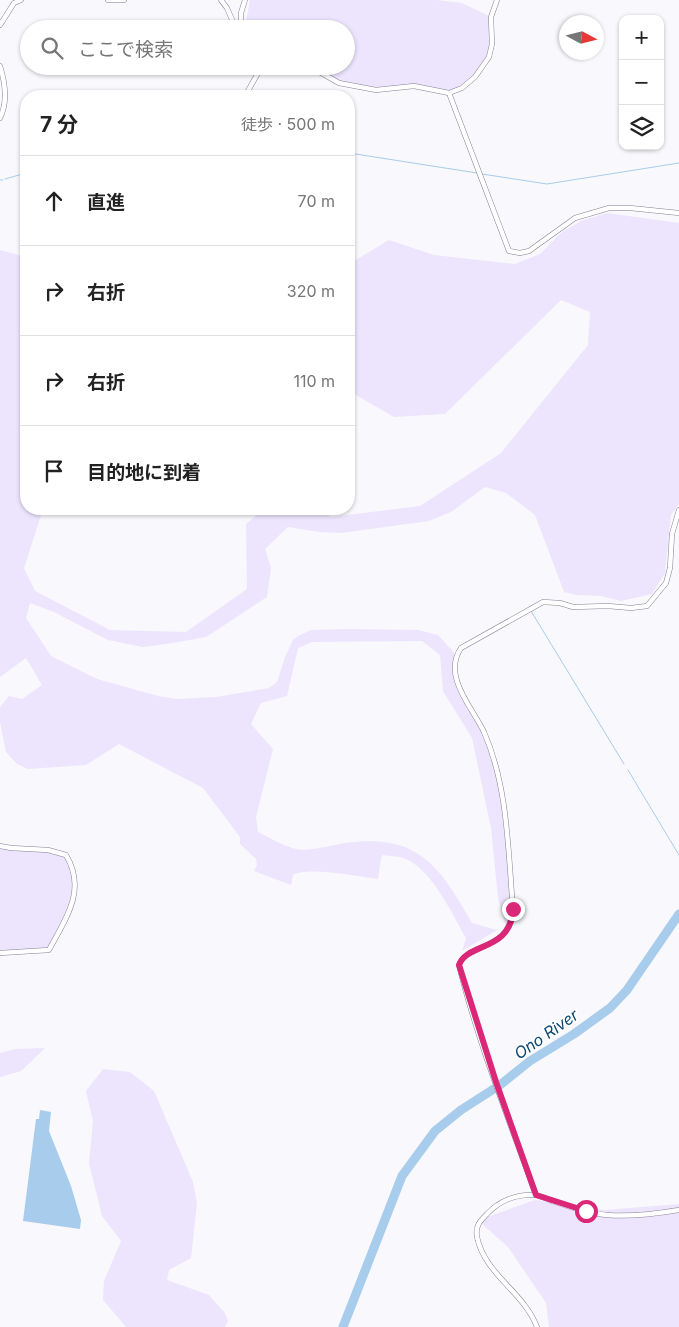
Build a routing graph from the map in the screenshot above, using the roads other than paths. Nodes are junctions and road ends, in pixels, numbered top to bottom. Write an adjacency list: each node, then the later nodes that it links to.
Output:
1 (21, 0): 9 (street)
2 (108, 0): 3 (street)
3 (124, 0)
4 (221, 0): 7 (street)
5 (245, 0): 8 (street)
6 (497, 0): 14 (street)
7 (232, 20)
8 (241, 20)
9 (0, 25)
10 (0, 66): 15 (street)
11 (257, 75): 13 (street)
12 (325, 75): 14 (street)
13 (248, 90)
14 (449, 93): 16 (street)
15 (0, 118)
16 (679, 213)
17 (679, 510): 20 (street)
18 (0, 846): 19 (street)
19 (0, 953)
20 (536, 1195): 21 (street); 22 (street)
21 (679, 1210)
22 (537, 1327)

